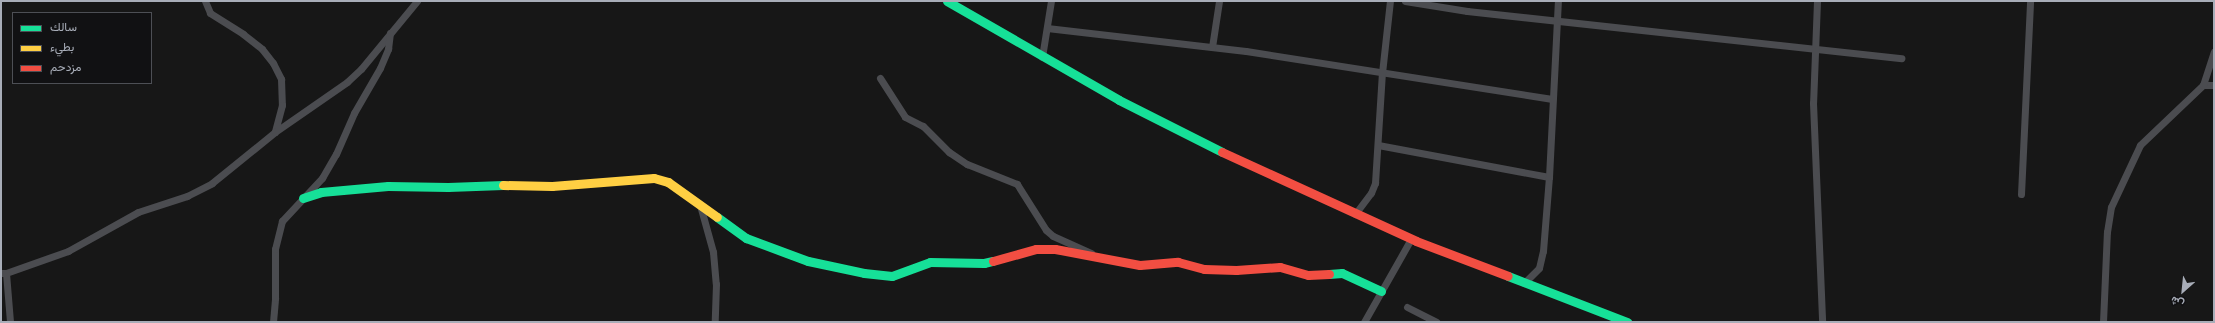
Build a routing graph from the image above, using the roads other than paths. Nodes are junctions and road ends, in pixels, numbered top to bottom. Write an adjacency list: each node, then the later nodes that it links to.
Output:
1 (205, 1): 24 (street)
2 (417, 1): 13 (street)
3 (947, 1): 17 (street)
4 (1051, 1): 12 (street)
5 (1220, 1): 14 (street)
6 (1390, 1): 19 (street)
7 (1405, 1): 11 (street)
8 (1558, 1): 11 (street)
9 (1817, 1): 15 (street)
10 (2030, 1): 27 (street)
11 (1557, 21): 15 (street); 23 (street)
12 (1047, 28): 14 (street); 17 (street)
13 (390, 33): 24 (street); 28 (street)
14 (1212, 47): 19 (street)
15 (1815, 48): 18 (street); 43 (street)
16 (2214, 52): 21 (street)
17 (1042, 57): 30 (street)
18 (1901, 58)
19 (1382, 73): 23 (street); 25 (street)
20 (880, 78): 32 (street)
21 (2203, 85): 22 (street); 44 (street)
22 (2214, 85)
23 (1552, 99): 26 (street)
24 (275, 132): 33 (street)
25 (1378, 145): 26 (street); 30 (street)
26 (1549, 177): 34 (street)
27 (2021, 194)
28 (303, 198): 29 (street); 38 (street)
29 (700, 205): 32 (street); 39 (street)
30 (1355, 214): 31 (street)
31 (1411, 239): 34 (street); 35 (street)
32 (1095, 256): 35 (street)
33 (4, 273): 37 (street)
34 (1524, 283): 42 (street)
35 (1381, 291): 40 (street)
36 (1407, 307): 41 (street)
37 (10, 322)
38 (273, 322)
39 (715, 322)
40 (1364, 322)
41 (1436, 322)
42 (1627, 322)
43 (1822, 322)
44 (2103, 322)

